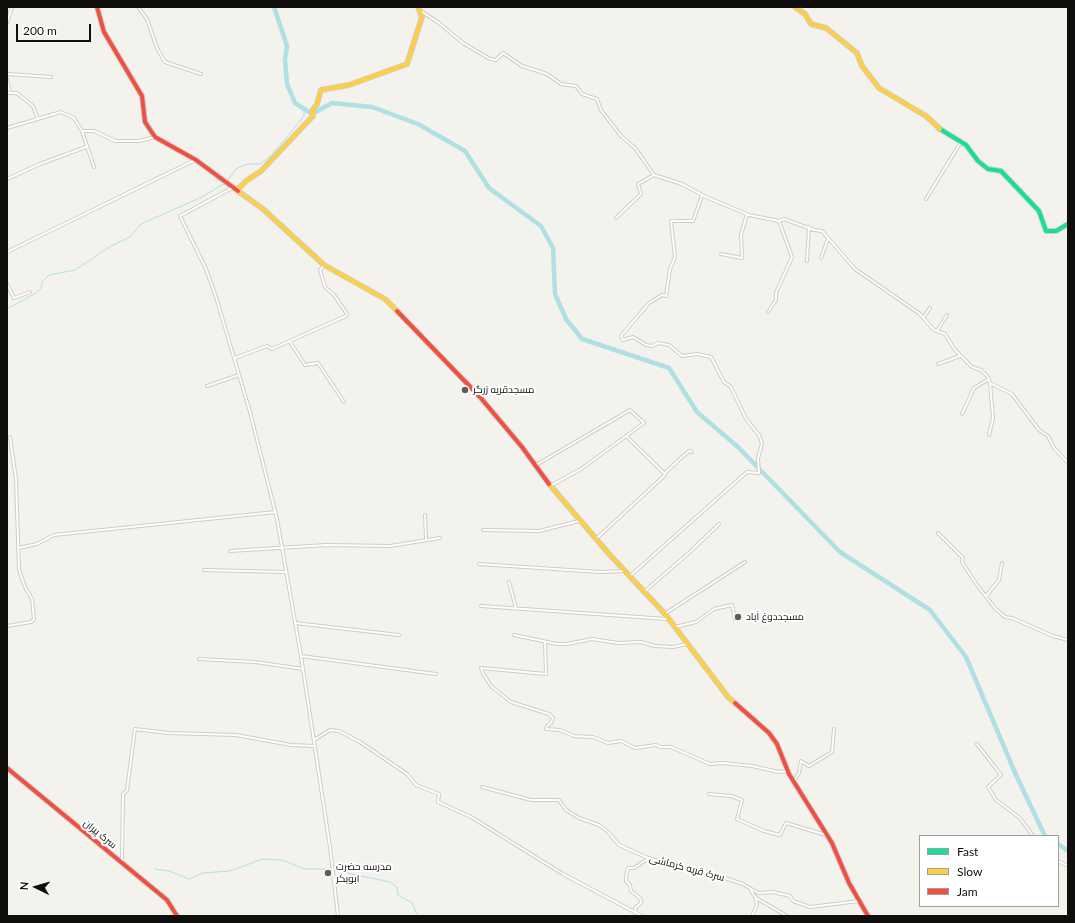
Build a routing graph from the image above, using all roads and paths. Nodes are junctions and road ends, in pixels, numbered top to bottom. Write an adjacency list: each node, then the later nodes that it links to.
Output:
1 (12, 7): 6 (street)
2 (97, 7): 15 (main road)
3 (138, 7): 8 (street)
4 (795, 7): 16 (main road)
5 (419, 9): 20 (street); 23 (main road)
6 (7, 22)
7 (7, 74): 9 (street)
8 (201, 74)
9 (51, 77)
10 (7, 79): 11 (street)
11 (8, 93): 12 (street)
12 (38, 119): 13 (street); 14 (street)
13 (7, 128)
14 (82, 131): 15 (street); 17 (street)
15 (155, 137): 18 (main road)
16 (962, 142): 25 (street); 29 (main road)
17 (86, 147): 19 (street); 21 (street)
18 (196, 160): 22 (main road); 32 (street)
19 (94, 167)
20 (654, 175): 24 (street); 27 (street)
21 (7, 179)
22 (232, 188): 23 (main road); 46 (street)
23 (236, 191): 36 (main road)
24 (702, 196): 26 (street); 80 (street)
25 (926, 199)
26 (747, 214): 28 (street); 33 (street)
27 (616, 218)
28 (779, 221): 30 (street); 40 (street)
29 (1068, 224)
30 (809, 227): 31 (street); 35 (street)
31 (828, 239): 34 (street); 42 (street)
32 (7, 252)
33 (721, 254)
34 (821, 258)
35 (808, 261)
36 (324, 265): 44 (street); 59 (main road)
37 (7, 284): 38 (street)
38 (30, 292)
39 (930, 308): 42 (street)
40 (768, 312)
41 (947, 315): 43 (street)
42 (923, 318): 43 (street)
43 (936, 331): 45 (street)
44 (290, 342): 46 (street); 52 (street)
45 (960, 356): 47 (street); 49 (street)
46 (234, 358): 48 (street)
47 (938, 364)
48 (239, 375): 51 (street); 62 (street)
49 (988, 379): 50 (street); 53 (street)
50 (990, 383): 55 (street); 58 (street)
51 (207, 386)
52 (344, 402)
53 (962, 414)
54 (626, 436): 59 (street); 60 (street); 61 (street)
55 (989, 436)
56 (10, 437): 71 (street)
57 (692, 452): 60 (street)
58 (1068, 463)
59 (535, 466): 61 (main road)
60 (665, 474): 69 (street)
61 (550, 486): 64 (main road)
62 (275, 512): 71 (street); 72 (street)
63 (425, 515): 70 (street)
64 (580, 520): 66 (street); 69 (main road)
65 (719, 524): 82 (street)
66 (484, 530)
67 (938, 533): 83 (street)
68 (440, 538): 70 (street)
69 (596, 539): 78 (main road)
70 (426, 540): 72 (street)
71 (18, 548): 90 (street)
72 (282, 549): 73 (street); 79 (street)
73 (230, 551)
74 (745, 562): 86 (street)
75 (1002, 563): 83 (street)
76 (479, 564): 78 (street)
77 (204, 570): 79 (street)
78 (625, 571): 80 (main road)
79 (286, 572): 89 (street)
80 (630, 576): 82 (main road)
81 (509, 582): 85 (street)
82 (644, 591): 86 (main road)
83 (986, 596): 94 (street)
84 (481, 606): 85 (street)
85 (516, 609): 87 (street)
86 (665, 614): 87 (main road)
87 (668, 619): 91 (main road)
88 (736, 619): 91 (street)
89 (295, 623): 93 (street); 97 (street)
90 (7, 626)
91 (675, 627): 96 (main road)
92 (514, 635): 95 (street)
93 (399, 636)
94 (1068, 640)
95 (545, 642): 96 (street); 106 (street)
96 (687, 644): 106 (main road)
97 (301, 656): 99 (street); 100 (street)
98 (199, 659): 99 (street)
99 (303, 668): 102 (street)
100 (436, 674)
101 (834, 729): 107 (street)
102 (314, 740): 104 (street); 119 (street)
103 (977, 744): 111 (street)
104 (315, 746): 113 (street); 121 (street)
105 (7, 768): 113 (main road, سرک پیران)
106 (788, 771): 107 (main road)
107 (793, 781): 110 (main road)
108 (482, 787): 112 (street, سرک قریه کرماشی)
109 (709, 794): 110 (street)
110 (828, 835): 118 (main road)
111 (1032, 835)
112 (649, 858): 116 (street, سرک قریه کرماشی); 119 (street)
113 (122, 862): 120 (main road, سرک پیران)
114 (1059, 862): 115 (street)
115 (1068, 866)
116 (750, 890): 117 (street); 118 (street, سرک قریه کرماشی)
117 (756, 898): 123 (street); 124 (street)
118 (859, 901): 125 (main road)
119 (636, 912): 122 (street)
120 (177, 916)
121 (338, 916)
122 (642, 916)
123 (752, 916)
124 (787, 916)
125 (868, 916)

